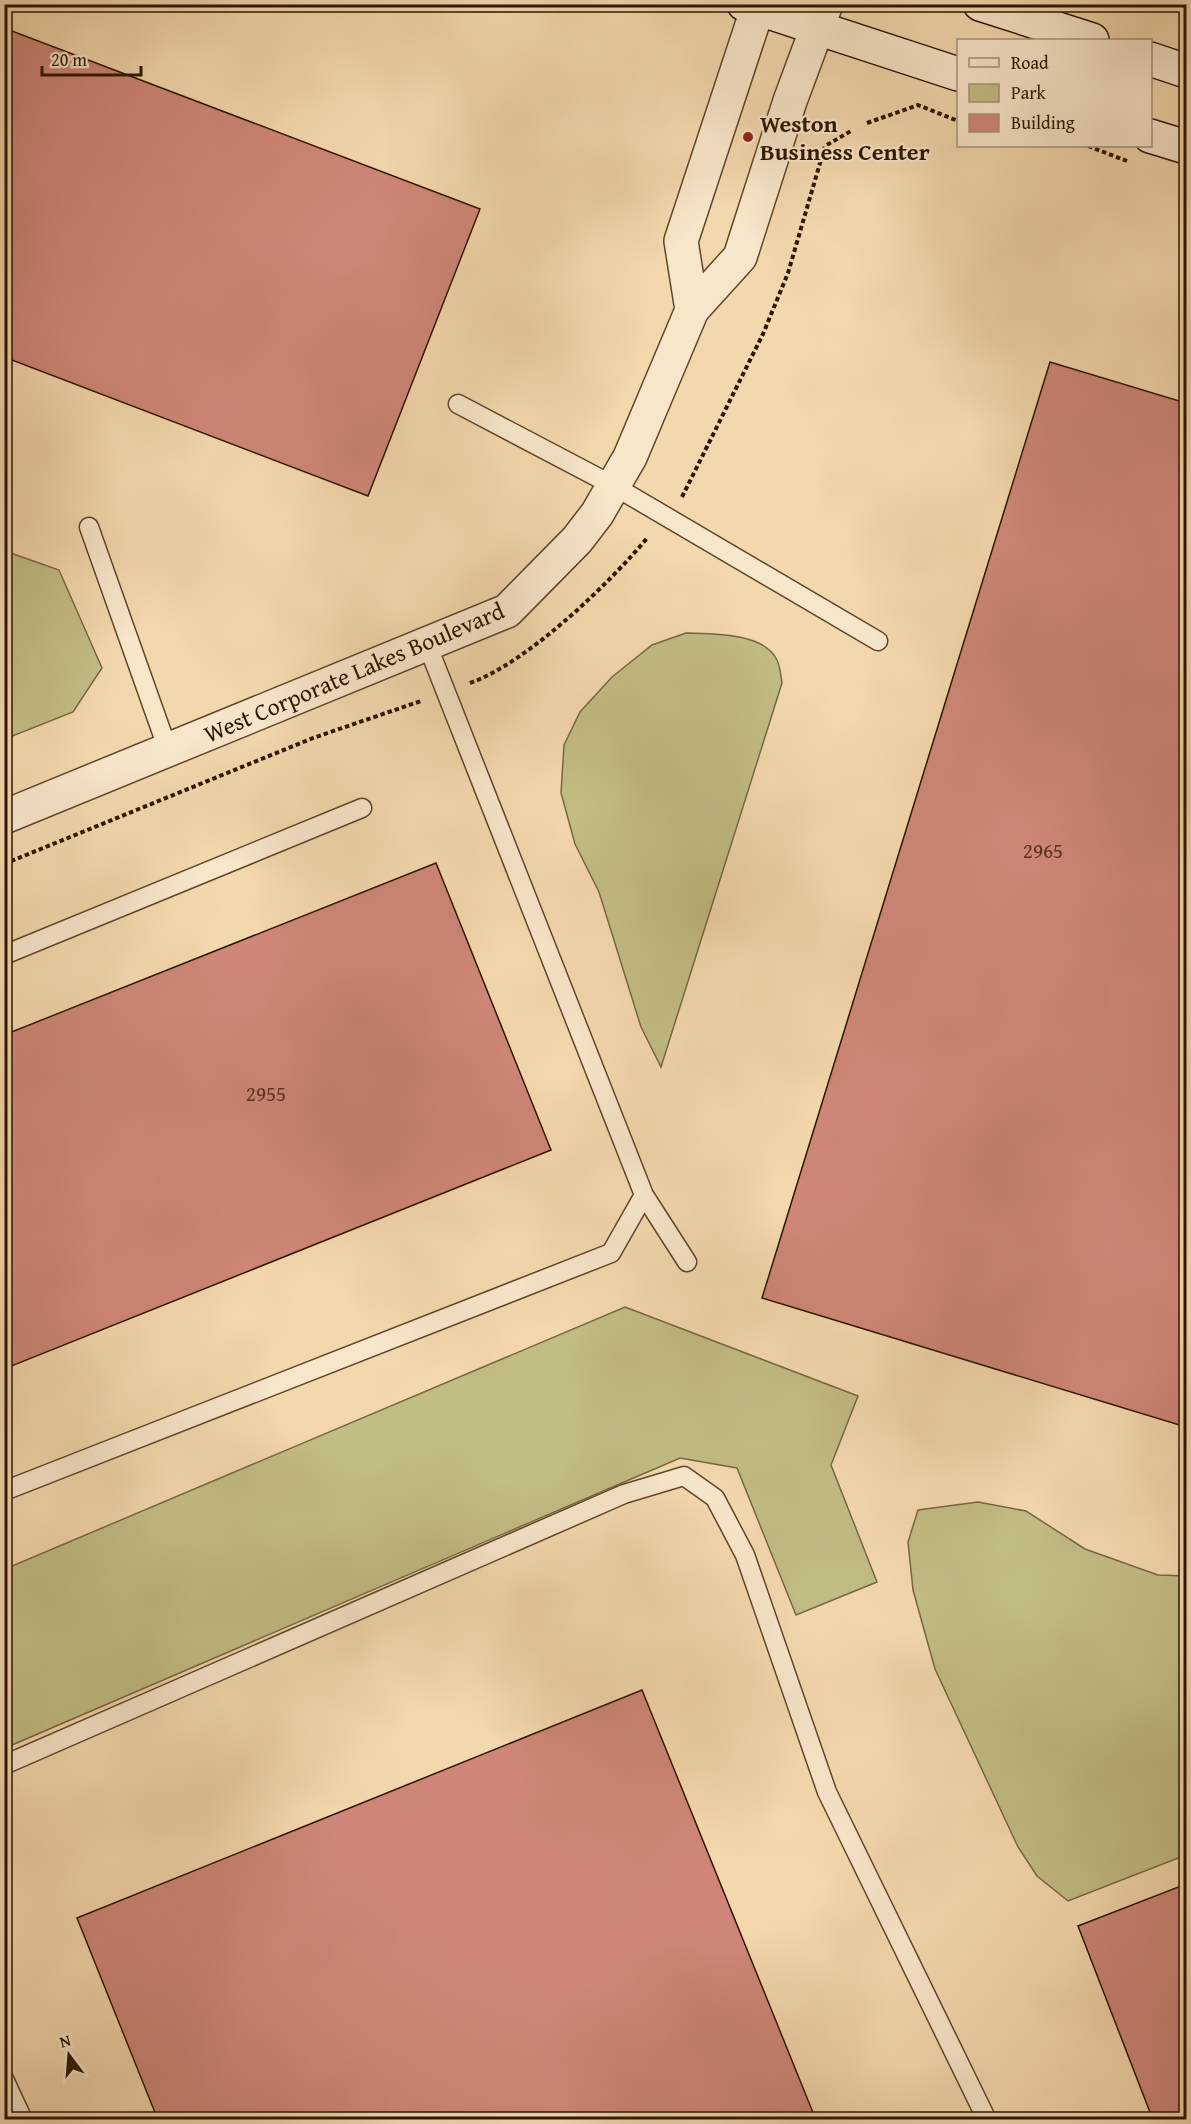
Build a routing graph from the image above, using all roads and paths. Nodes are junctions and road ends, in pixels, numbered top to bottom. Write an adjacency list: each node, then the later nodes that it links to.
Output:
1 (980, 4): 4 (street)
2 (753, 6): 3 (street); 12 (street)
3 (820, 16): 7 (street); 12 (street, West Corporate Lakes Boulevard)
4 (1089, 39)
5 (1152, 60): 6 (street)
6 (1186, 71)
7 (957, 74)
8 (957, 121): 9 (path)
9 (867, 123)
10 (1152, 137): 11 (street)
11 (1186, 147)
12 (692, 310): 14 (street, West Corporate Lakes Boulevard)
13 (458, 404): 14 (lane)
14 (614, 486): 16 (lane); 17 (street, West Corporate Lakes Boulevard)
15 (89, 527): 18 (lane)
16 (878, 641)
17 (427, 644): 18 (street, West Corporate Lakes Boulevard); 22 (lane)
18 (168, 750): 20 (street, West Corporate Lakes Boulevard)
19 (362, 808): 21 (lane)
20 (4, 817)
21 (4, 955)
22 (644, 1196): 23 (lane); 24 (lane)
23 (687, 1262)
24 (4, 1491)
25 (4, 1765): 28 (lane)
26 (4, 2079): 27 (lane)
27 (22, 2120)
28 (987, 2120)

